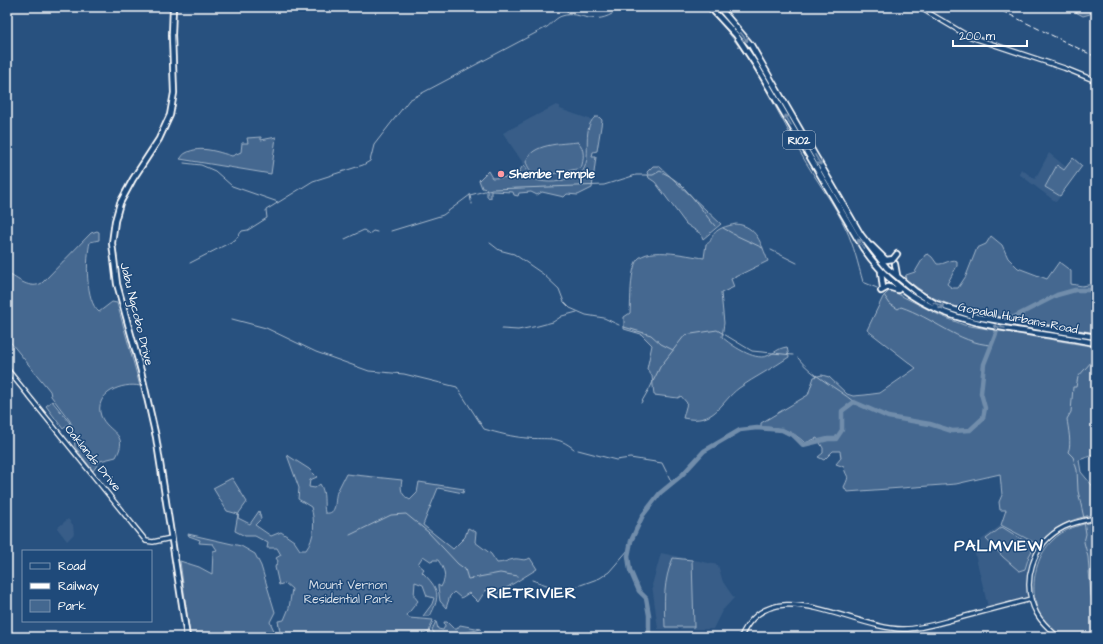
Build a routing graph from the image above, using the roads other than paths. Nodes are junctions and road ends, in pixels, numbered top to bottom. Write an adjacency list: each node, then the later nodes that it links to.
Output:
1 (173, 7): 18 (main road, Jabu Ngcobo Drive)
2 (710, 7): 11 (main road, Gopalall Hurbans Road / R102, one-way to 2)
3 (719, 7): 8 (main road, Gopalall Hurbans Road / R102, one-way to 8)
4 (919, 7): 5 (street)
5 (1072, 71): 6 (street); 7 (street)
6 (1067, 73)
7 (1096, 81)
8 (861, 235): 9 (main road); 12 (main road, Gopalall Hurbans Road / R102)
9 (896, 254)
10 (895, 264): 12 (main road)
11 (876, 265): 13 (main road, Gopalall Hurbans Road / R102); 13 (main road)
12 (899, 279): 14 (main road, Gopalall Hurbans Road / R102, one-way to 14)
13 (909, 295): 15 (main road, Gopalall Hurbans Road / R102, one-way to 13)
14 (1094, 336)
15 (1093, 342)
16 (7, 369): 18 (street, Oaklands Drive)
17 (1096, 518): 19 (street)
18 (171, 538): 20 (main road, Jabu Ngcobo Drive)
19 (1031, 599): 21 (street); 22 (street)
20 (187, 637)
21 (741, 637)
22 (1058, 637)

